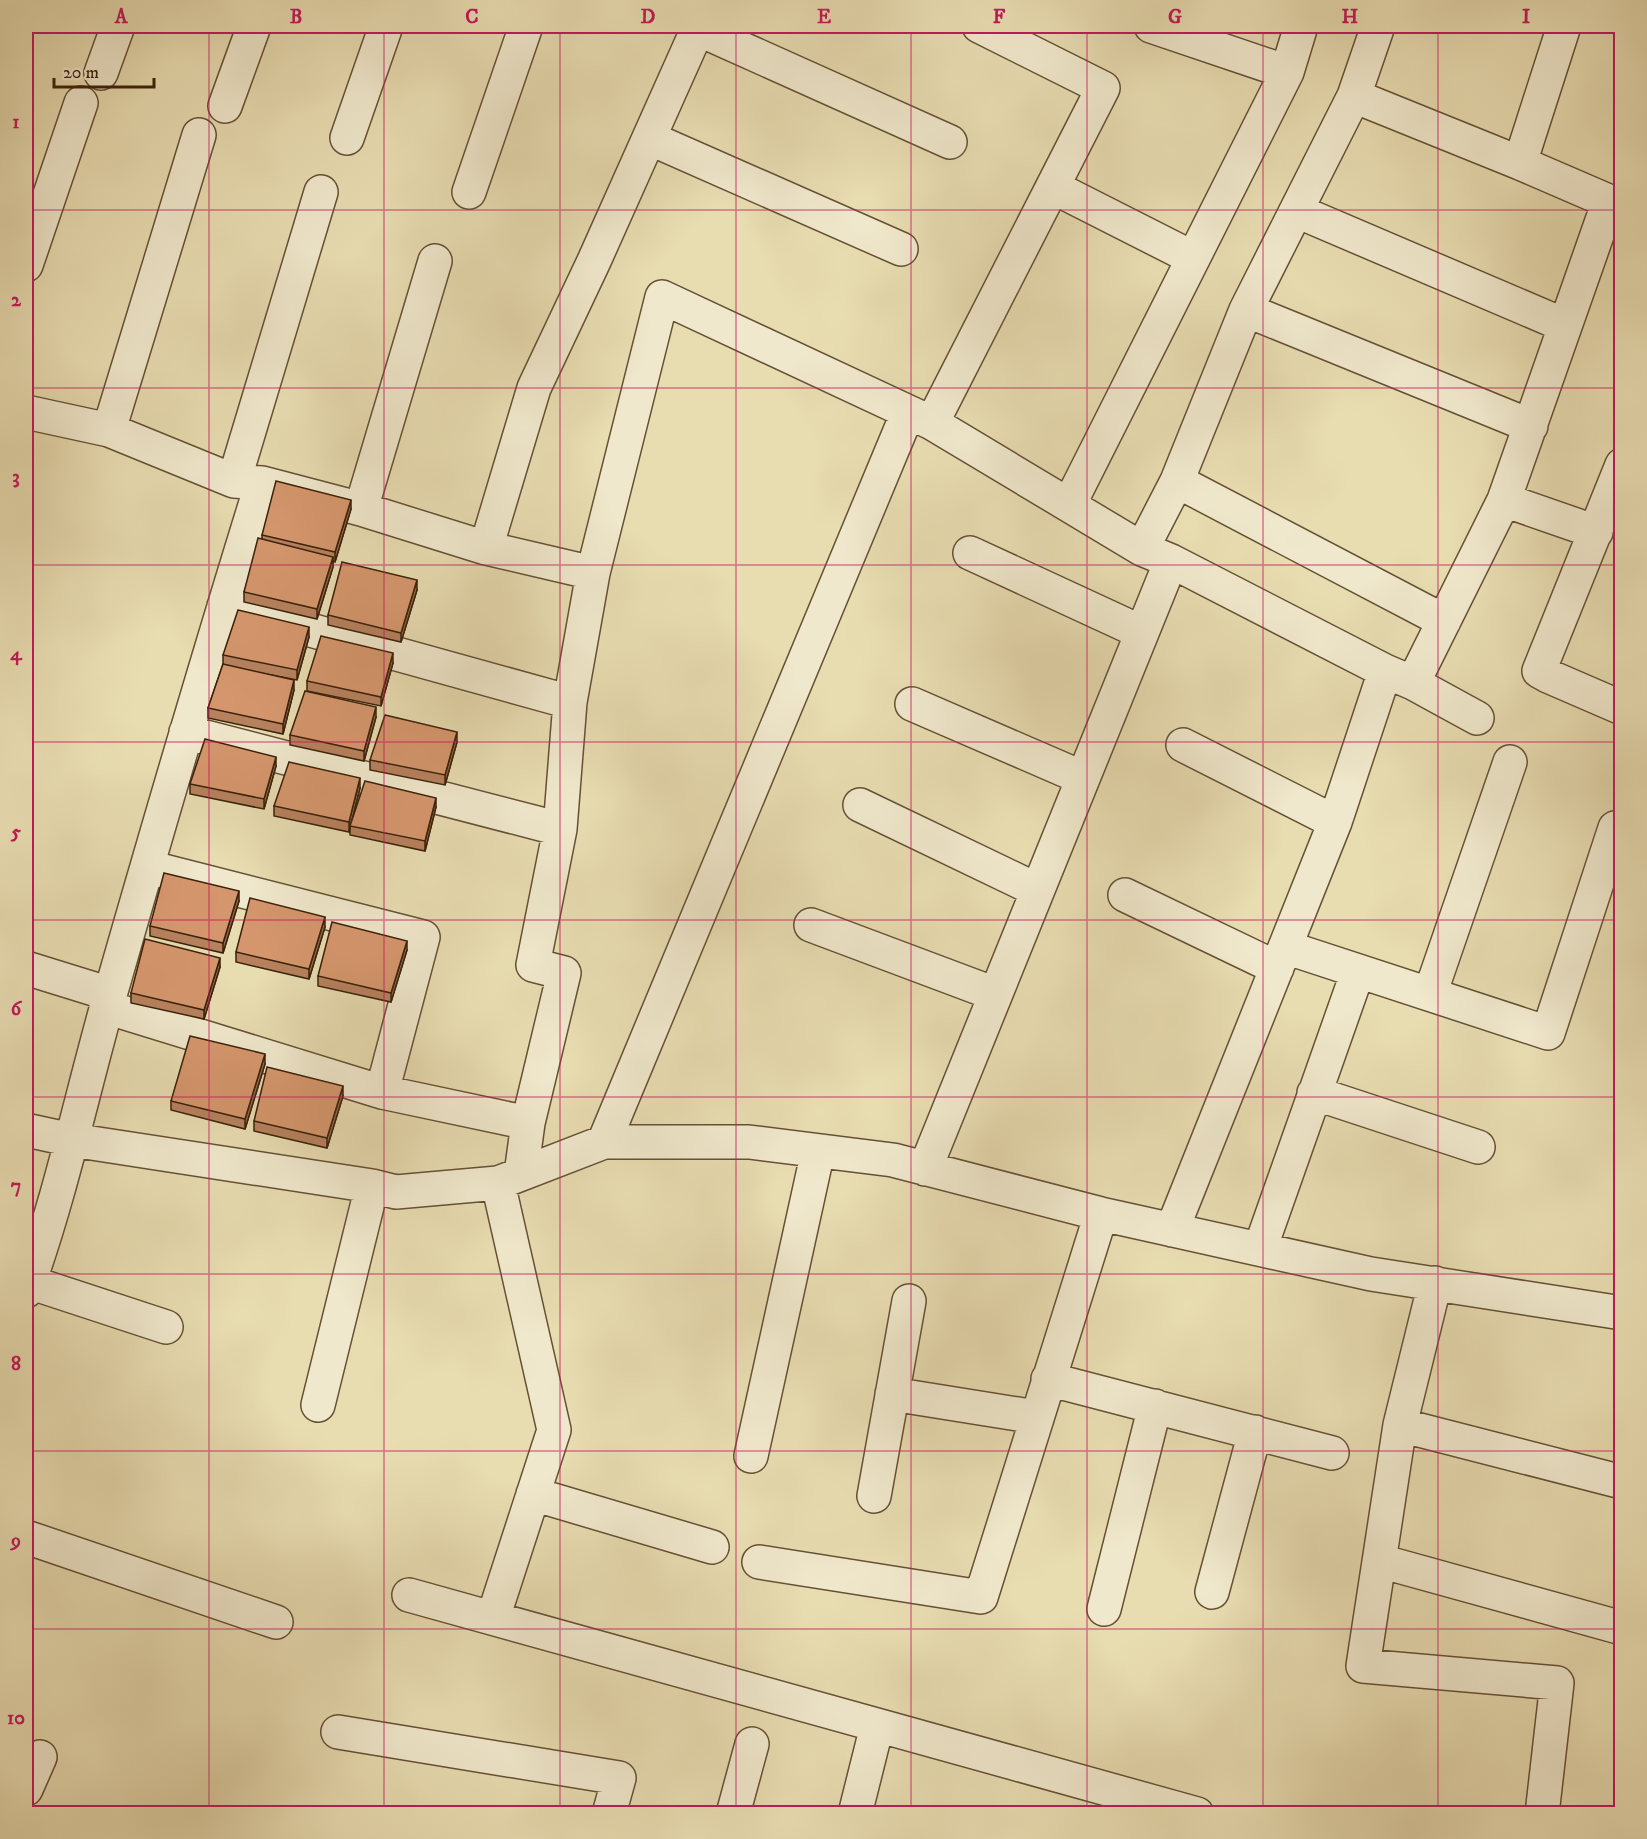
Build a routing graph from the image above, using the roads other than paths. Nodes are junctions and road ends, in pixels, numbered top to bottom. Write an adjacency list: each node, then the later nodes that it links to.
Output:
1 (118, 26): 12 (street)
2 (254, 26): 15 (street)
3 (386, 26): 17 (street)
4 (526, 26): 23 (street)
5 (979, 26): 21 (street)
6 (1151, 26): 11 (street)
7 (1301, 26): 11 (street)
8 (1378, 26): 13 (street)
9 (1564, 26): 20 (street)
10 (698, 27): 18 (street); 19 (street)
11 (1287, 72): 27 (street)
12 (101, 73)
13 (1354, 96): 20 (street); 25 (street)
14 (81, 104): 29 (street)
15 (225, 106)
16 (199, 135): 35 (street)
17 (347, 138)
18 (649, 138): 26 (street); 43 (street)
19 (950, 142)
20 (1520, 163): 24 (street)
21 (1053, 188): 27 (street); 33 (street)
22 (321, 192): 38 (street)
23 (469, 192)
24 (1615, 204): 31 (street)
25 (1297, 211): 30 (street); 31 (street)
26 (901, 249)
27 (1193, 258): 40 (street)
28 (435, 261): 41 (street)
29 (26, 265)
30 (1246, 310): 34 (street); 37 (street)
31 (1564, 325): 34 (street)
32 (26, 412): 35 (street)
33 (920, 418): 40 (street); 46 (street); 78 (street)
34 (1531, 426): 39 (street)
35 (109, 430): 38 (street)
36 (1622, 465): 42 (street)
37 (1177, 481): 45 (street); 48 (street)
38 (248, 482): 41 (street); 47 (street)
39 (1504, 500): 42 (street); 48 (street)
40 (1069, 505): 45 (street)
41 (361, 509): 43 (street)
42 (1596, 532): 53 (street)
43 (486, 548): 46 (street)
44 (970, 553): 49 (street)
45 (1157, 555): 49 (street); 50 (street)
46 (593, 573): 51 (street)
47 (224, 606): 51 (street); 55 (street)
48 (1444, 621): 50 (street)
49 (1141, 632): 58 (street)
50 (1399, 677): 54 (street); 60 (street)
51 (570, 702): 62 (street)
52 (912, 704): 58 (street)
53 (1622, 708)
54 (1478, 718)
55 (186, 732): 62 (street); 63 (street)
56 (1184, 745): 60 (street)
57 (1510, 762): 71 (street)
58 (1083, 778): 64 (street)
59 (860, 805): 64 (street)
60 (1335, 822): 67 (street)
61 (1615, 828): 71 (street)
62 (560, 829): 75 (street)
63 (148, 867): 72 (street); 73 (street)
64 (1037, 890): 70 (street)
65 (1125, 895): 67 (street)
66 (811, 925): 70 (street)
67 (1281, 957): 69 (street); 85 (street)
68 (26, 968): 72 (street)
69 (1358, 971): 71 (street); 74 (street)
70 (995, 994): 81 (street)
71 (1430, 994)
72 (108, 1000): 73 (street); 77 (street)
73 (382, 1092): 75 (street)
74 (1314, 1093): 79 (street); 86 (street)
75 (528, 1123): 82 (street)
76 (26, 1130): 77 (street)
77 (72, 1140): 83 (street); 88 (street)
78 (604, 1142): 80 (street); 82 (street)
79 (1478, 1147)
80 (818, 1151): 81 (street); 100 (street)
81 (925, 1168): 84 (street)
82 (509, 1178): 83 (street); 102 (street)
83 (372, 1186): 94 (street)
84 (1101, 1214): 85 (street); 92 (street)
85 (1172, 1230): 86 (street)
86 (1260, 1249): 87 (street)
87 (1435, 1283): 90 (street); 97 (street)
88 (27, 1286): 91 (street)
89 (909, 1300): 93 (street)
90 (1622, 1313)
91 (166, 1327)
92 (1048, 1379): 95 (street); 96 (street)
93 (892, 1394): 96 (street); 103 (street)
94 (318, 1405)
95 (1155, 1406): 98 (street); 110 (street)
96 (1036, 1418): 107 (street)
97 (1400, 1425): 101 (street); 106 (street)
98 (1255, 1432): 99 (street); 108 (street)
99 (1332, 1453)
100 (751, 1456)
101 (1622, 1482)
102 (533, 1494): 105 (street); 111 (street)
103 (874, 1496)
104 (26, 1537): 112 (street)
105 (712, 1547)
106 (1380, 1561): 113 (street); 123 (street)
107 (759, 1563)
108 (1212, 1592)
109 (409, 1595): 111 (street)
110 (1104, 1609)
111 (492, 1618): 114 (street)
112 (276, 1622)
113 (1622, 1628)
114 (877, 1726): 121 (street); 122 (street)
115 (338, 1732): 119 (street)
116 (752, 1744): 120 (street)
117 (40, 1757): 118 (street)
118 (26, 1790)
119 (609, 1814)
120 (733, 1814)
121 (855, 1814)
122 (1197, 1814)
123 (1542, 1814)

